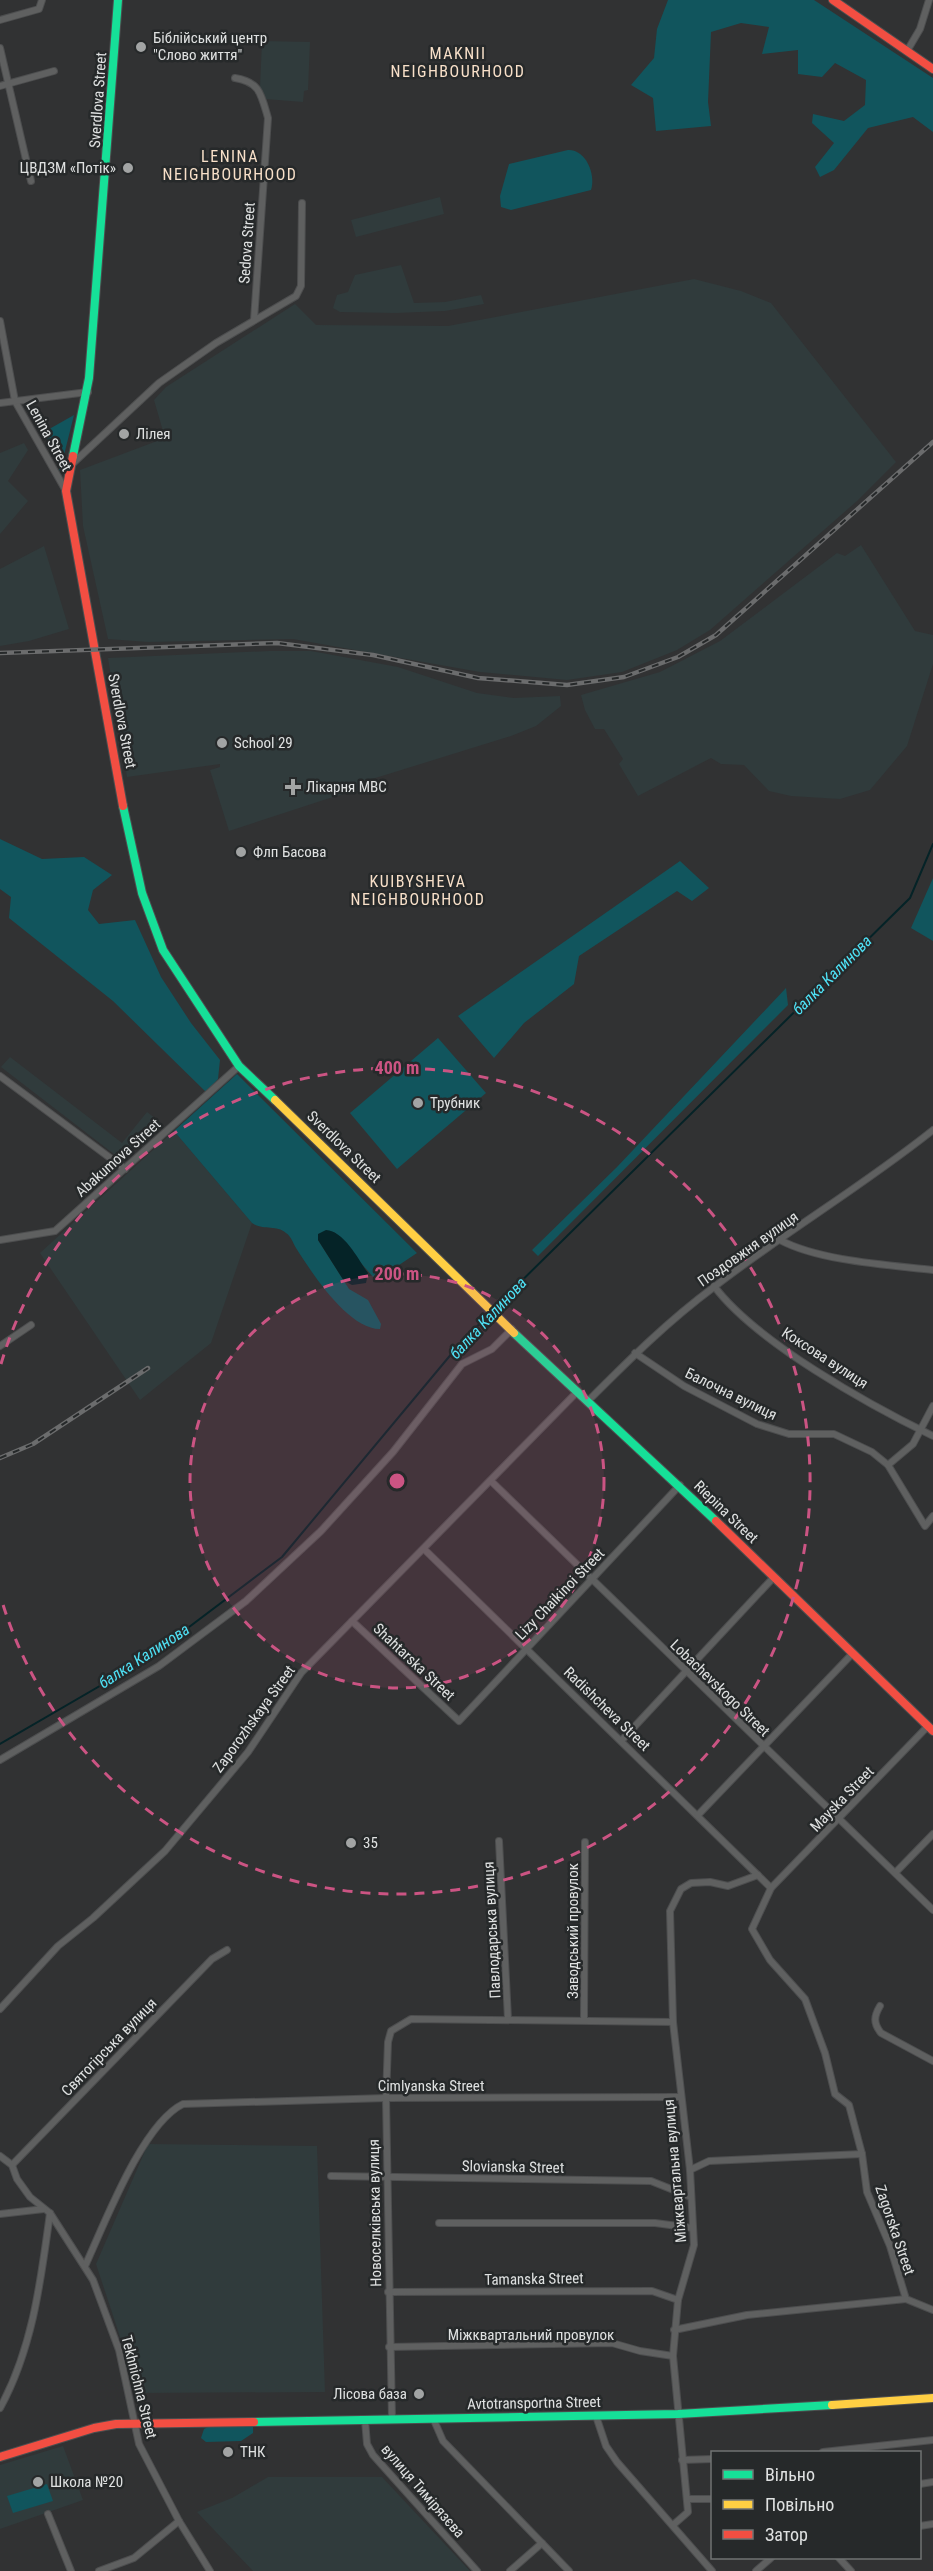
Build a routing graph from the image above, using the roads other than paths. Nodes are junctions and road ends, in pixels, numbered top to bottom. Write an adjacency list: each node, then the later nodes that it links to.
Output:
1 (42, 0): 5 (street)
2 (118, 0): 17 (street, Sverdlova Street)
3 (833, 0): 7 (street)
4 (929, 0): 7 (street)
5 (0, 20)
6 (0, 48): 11 (street)
7 (907, 51): 8 (street)
8 (933, 69)
9 (54, 71): 11 (street)
10 (235, 78): 15 (street, Sedova Street)
11 (8, 84): 12 (street); 13 (street)
12 (0, 86)
13 (31, 181)
14 (302, 203): 15 (street)
15 (254, 320): 20 (street)
16 (0, 321): 18 (street, Lenina Street)
17 (88, 392): 18 (street); 20 (street, Sverdlova Street)
18 (15, 401): 19 (street); 21 (street, Lenina Street)
19 (0, 403)
20 (71, 466): 21 (street, Sverdlova Street)
21 (66, 491): 22 (street, Sverdlova Street)
22 (239, 1066): 25 (street, Abakumova Street); 30 (street, Sverdlova Street)
23 (0, 1076): 25 (street)
24 (933, 1130): 27 (street, Поздовжня вулиця)
25 (125, 1169): 26 (street, Abakumova Street)
26 (0, 1240)
27 (780, 1240): 28 (street); 29 (street, Поздовжня вулиця)
28 (933, 1270)
29 (714, 1286): 34 (street, Поздовжня вулиця); 38 (street, Коксова вулиця)
30 (496, 1316): 32 (street, Riepina Street)
31 (31, 1325): 33 (street)
32 (512, 1329): 35 (street, Riepina Street); 55 (street)
33 (0, 1346)
34 (635, 1353): 36 (street, Поздовжня вулиця); 40 (street, Балочна вулиця)
35 (578, 1390): 36 (street, Riepina Street); 41 (street, Zaporozhskaya Street)
36 (589, 1400): 42 (street, Riepina Street)
37 (933, 1406): 38 (street)
38 (922, 1430): 39 (street, Коксова вулиця); 40 (street)
39 (933, 1436)
40 (888, 1465): 43 (street, Балочна вулиця)
41 (491, 1481): 44 (street, Zaporozhskaya Street); 46 (street, Lobachevskogo Street)
42 (680, 1485): 45 (street, Riepina Street); 46 (street, Lizy Chaikinoi Street)
43 (933, 1516)
44 (424, 1549): 47 (street, Zaporozhskaya Street); 48 (street, Radishcheva Street)
45 (774, 1577): 49 (street, Riepina Street); 50 (street)
46 (591, 1580): 48 (street, Lizy Chaikinoi Street); 50 (street, Lobachevskogo Street)
47 (352, 1621): 51 (street, Shahtarska Street); 67 (street, Zaporozhskaya Street)
48 (525, 1648): 51 (street, Lizy Chaikinoi Street); 53 (street, Radishcheva Street)
49 (853, 1653): 52 (street, Riepina Street); 54 (street)
50 (687, 1672): 53 (street); 54 (street, Lobachevskogo Street)
51 (459, 1721)
52 (930, 1729): 57 (street, Mayska Street)
53 (622, 1740): 56 (street, Radishcheva Street)
54 (762, 1746): 56 (street); 57 (street, Lobachevskogo Street)
55 (0, 1760)
56 (698, 1815): 62 (street, Radishcheva Street)
57 (839, 1820): 61 (street, Lobachevskogo Street); 63 (street, Mayska Street)
58 (933, 1834): 61 (street)
59 (499, 1841): 69 (street, Павлодарська вулиця)
60 (585, 1842): 70 (street, Заводський провулок)
61 (896, 1872): 64 (street, Lobachevskogo Street)
62 (758, 1875): 63 (street, Radishcheva Street); 71 (street, Міжквартальна вулиця)
63 (771, 1888): 75 (street, Zagorska Street)
64 (933, 1911)
65 (227, 1950): 77 (street, Святогірська вулиця)
66 (880, 2006): 72 (street)
67 (0, 2009)
68 (411, 2019): 69 (street, Павлодарська вулиця); 74 (street, Новоселківська вулиця)
69 (508, 2019): 70 (street, Павлодарська вулиця)
70 (584, 2019): 71 (street, Павлодарська вулиця)
71 (673, 2022): 73 (street, Міжквартальна вулиця)
72 (933, 2061)
73 (679, 2097): 74 (street, Cimlyanska Street); 78 (street, Міжквартальна вулиця)
74 (386, 2098): 80 (street, Новоселківська вулиця); 86 (street, Cimlyanska Street)
75 (862, 2154): 78 (street); 88 (street, Zagorska Street)
76 (0, 2156): 77 (street, Tekhnichna Street)
77 (12, 2165): 82 (street, Tekhnichna Street)
78 (690, 2170): 81 (street, Міжквартальна вулиця)
79 (331, 2176): 80 (street, Slovianska Street)
80 (387, 2177): 81 (street, Slovianska Street); 87 (street, Новоселківська вулиця)
81 (691, 2197): 85 (street, Міжквартальна вулиця)
82 (47, 2211): 83 (street); 86 (street, Tekhnichna Street); 95 (street)
83 (0, 2214)
84 (439, 2223): 85 (street)
85 (693, 2228): 89 (street, Міжквартальна вулиця)
86 (85, 2266): 101 (street, Tekhnichna Street)
87 (388, 2292): 89 (street, Tamanska Street); 92 (street, Новоселківська вулиця)
88 (906, 2299): 90 (street, Zagorska Street); 91 (street)
89 (678, 2300): 91 (street, Міжквартальна вулиця)
90 (933, 2310)
91 (674, 2331): 93 (street, Міжквартальна вулиця)
92 (389, 2347): 93 (street, Міжквартальний провулок); 99 (street, Новоселківська вулиця)
93 (673, 2356): 96 (street, Міжквартальна вулиця)
94 (933, 2398): 96 (street, Avtotransportna Street)
95 (0, 2408)
96 (678, 2414): 97 (street, Avtotransportna Street); 106 (street, Міжквартальна вулиця)
97 (596, 2416): 98 (street, Avtotransportna Street); 111 (street)
98 (433, 2418): 99 (street, Avtotransportna Street); 112 (street)
99 (392, 2419): 100 (street, Avtotransportna Street)
100 (365, 2420): 101 (street, Avtotransportna Street); 118 (street, вулиця Тимірязєва)
101 (134, 2423): 104 (street, Avtotransportna Street); 110 (street, Tekhnichna Street)
102 (933, 2440): 103 (street)
103 (832, 2451)
104 (0, 2457)
105 (711, 2459): 106 (street)
106 (682, 2460): 107 (street, Міжквартальна вулиця)
107 (687, 2499): 108 (street); 111 (street)
108 (711, 2499)
109 (48, 2514): 115 (street)
110 (179, 2521): 116 (street); 117 (street, Tekhnichna Street)
111 (673, 2525): 121 (street)
112 (542, 2543): 119 (street); 120 (street)
113 (770, 2559): 122 (street)
114 (840, 2559): 123 (street)
115 (71, 2571)
116 (99, 2571)
117 (210, 2571)
118 (477, 2571)
119 (510, 2571)
120 (569, 2571)
121 (712, 2571)
122 (756, 2571)
123 (851, 2571)

